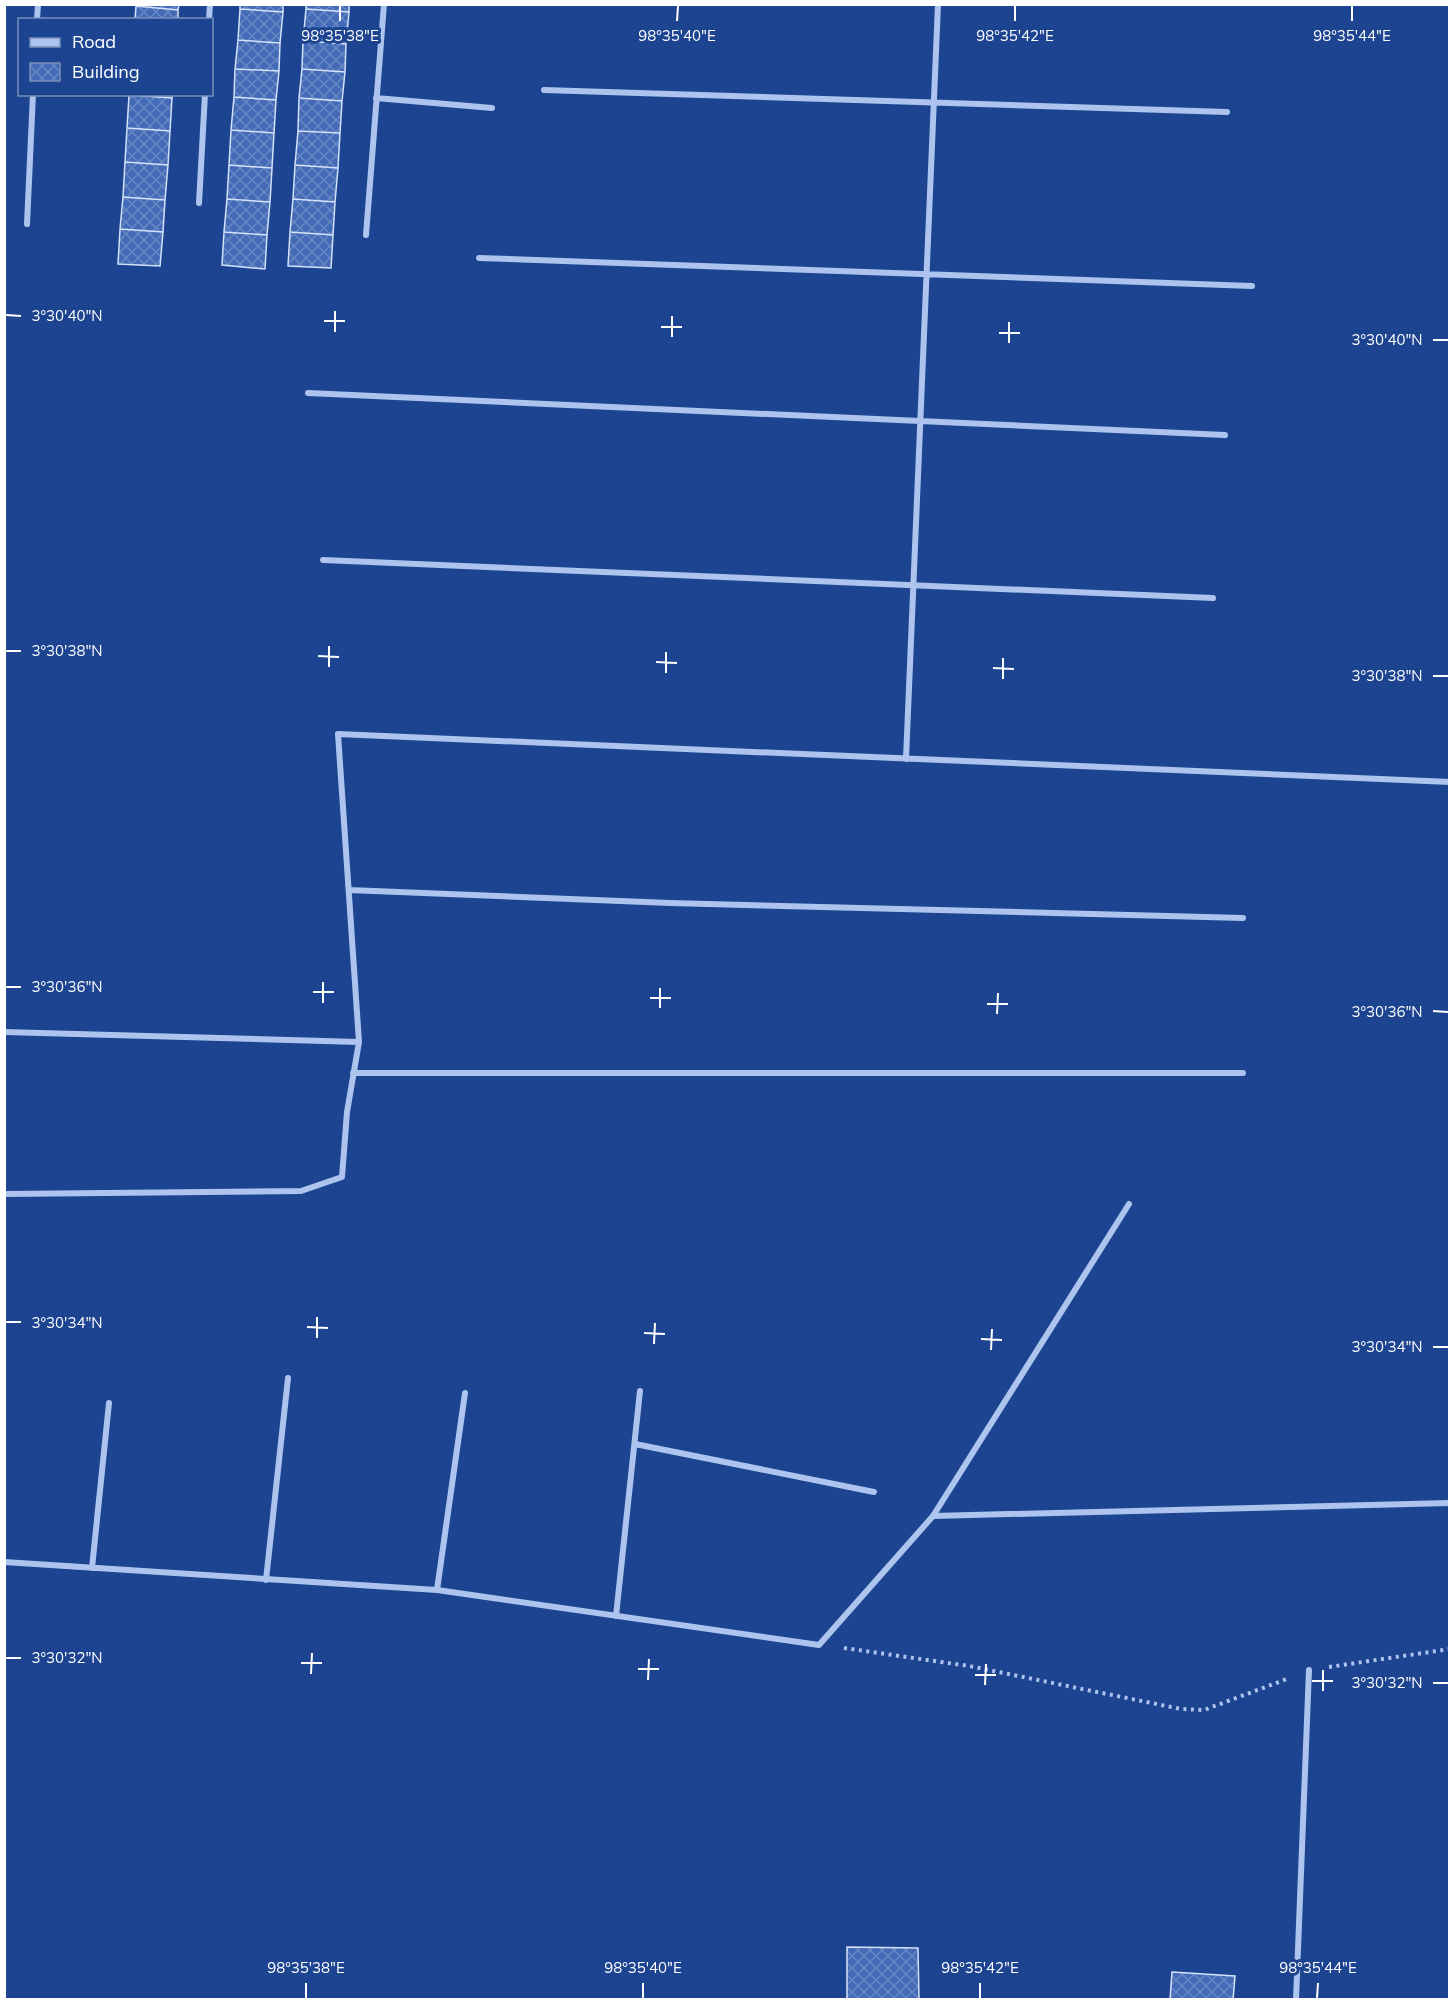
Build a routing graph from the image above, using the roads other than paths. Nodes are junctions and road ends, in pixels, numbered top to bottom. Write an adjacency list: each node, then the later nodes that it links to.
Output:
1 (384, 4): 6 (street)
2 (938, 4): 7 (street)
3 (544, 90): 7 (street)
4 (33, 96): 11 (street)
5 (205, 96): 10 (street)
6 (376, 98): 8 (street); 12 (street)
7 (934, 103): 9 (street); 14 (street)
8 (492, 108)
9 (1227, 112)
10 (198, 203)
11 (27, 224)
12 (366, 235)
13 (479, 258): 14 (street)
14 (927, 274): 15 (street); 17 (street)
15 (1252, 286)
16 (308, 393): 17 (street)
17 (921, 421): 18 (street); 20 (street)
18 (1225, 435)
19 (323, 560): 20 (street)
20 (914, 586): 21 (street); 22 (street)
21 (1213, 598)
22 (906, 759): 23 (street); 24 (street)
23 (1449, 782)
24 (349, 890): 25 (street); 27 (street)
25 (1243, 918)
26 (4, 1032): 27 (street)
27 (359, 1042): 28 (street)
28 (353, 1073): 29 (street); 30 (street)
29 (1243, 1073)
30 (4, 1194)
31 (1129, 1204): 39 (street)
32 (288, 1378): 42 (street)
33 (640, 1391): 36 (street)
34 (465, 1393): 43 (street)
35 (109, 1403): 41 (street)
36 (635, 1444): 37 (street); 44 (street)
37 (874, 1492)
38 (1449, 1503): 39 (street)
39 (933, 1516): 44 (street)
40 (4, 1562): 41 (street)
41 (92, 1568): 42 (street)
42 (266, 1580): 43 (street)
43 (437, 1590): 44 (street)
44 (616, 1616)
45 (1309, 1670): 46 (street)
46 (1296, 2000)

